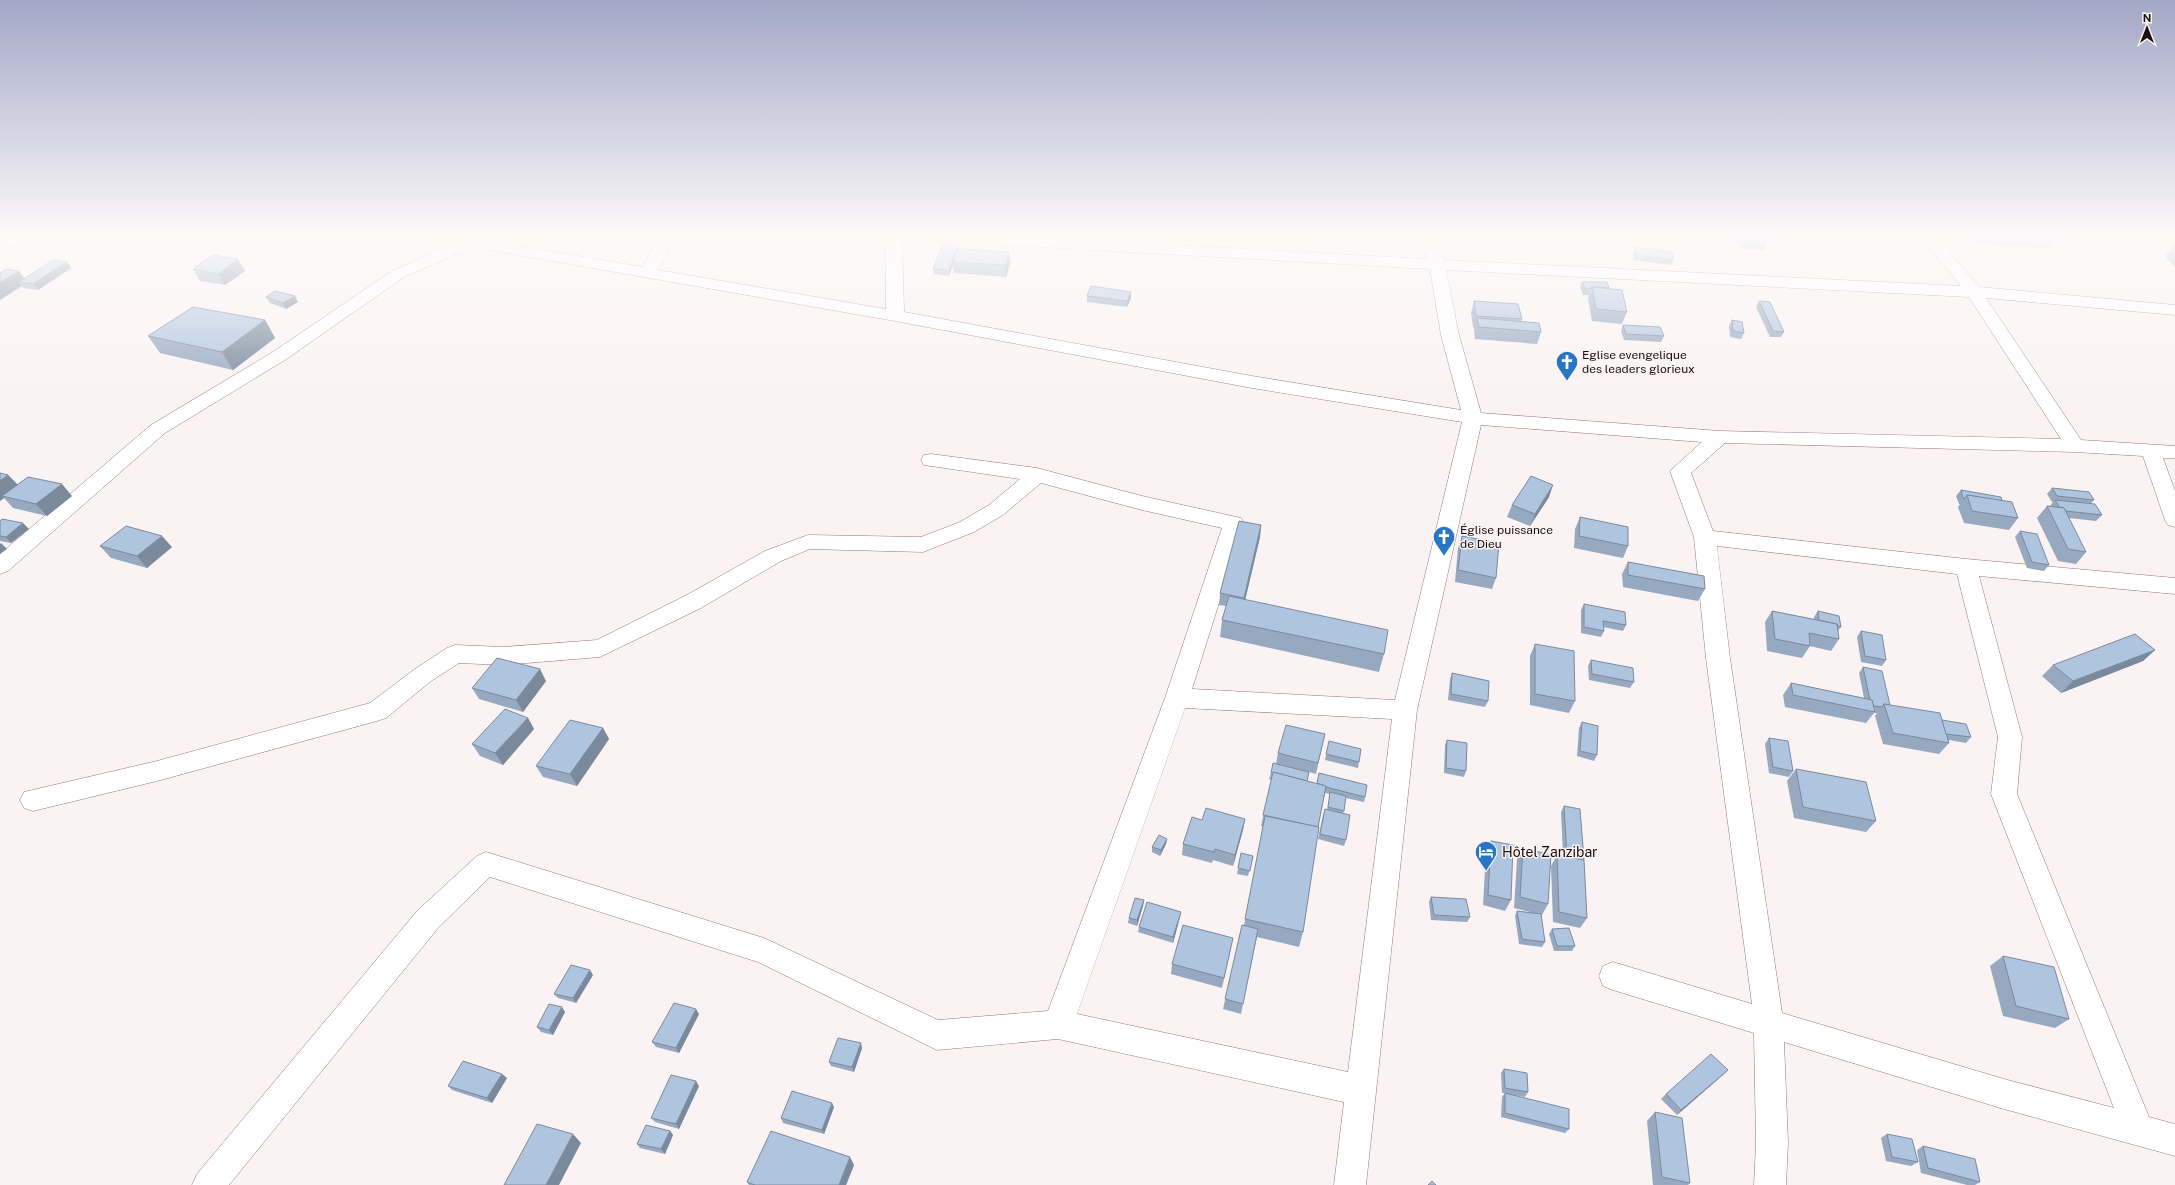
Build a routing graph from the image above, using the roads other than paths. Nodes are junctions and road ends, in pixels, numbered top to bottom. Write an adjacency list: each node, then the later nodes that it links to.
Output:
1 (374, 290): 18 (street)
2 (747, 290): 8 (street)
3 (895, 290): 8 (street)
4 (1442, 290): 9 (street)
5 (1932, 290): 6 (street)
6 (1974, 292): 7 (street); 11 (street)
7 (2175, 310)
8 (895, 316): 9 (street)
9 (1473, 418): 10 (street); 22 (street)
10 (1720, 437): 11 (street); 17 (street)
11 (2075, 446): 12 (street)
12 (2151, 452): 13 (street); 16 (street)
13 (2175, 452)
14 (931, 460): 15 (street)
15 (1037, 475): 21 (street); 23 (street)
16 (2175, 520)
17 (1705, 537): 19 (street); 25 (street)
18 (0, 566)
19 (1966, 567): 20 (street); 28 (street)
20 (2175, 586)
21 (1177, 698): 22 (street); 26 (street)
22 (1405, 710): 27 (street)
23 (33, 800)
24 (1613, 976): 25 (street)
25 (1769, 1023): 28 (street); 32 (street)
26 (1058, 1025): 27 (street); 30 (street)
27 (1361, 1090): 31 (street)
28 (2139, 1131): 29 (street)
29 (2175, 1140)
30 (208, 1185)
31 (1350, 1185)
32 (1770, 1185)

